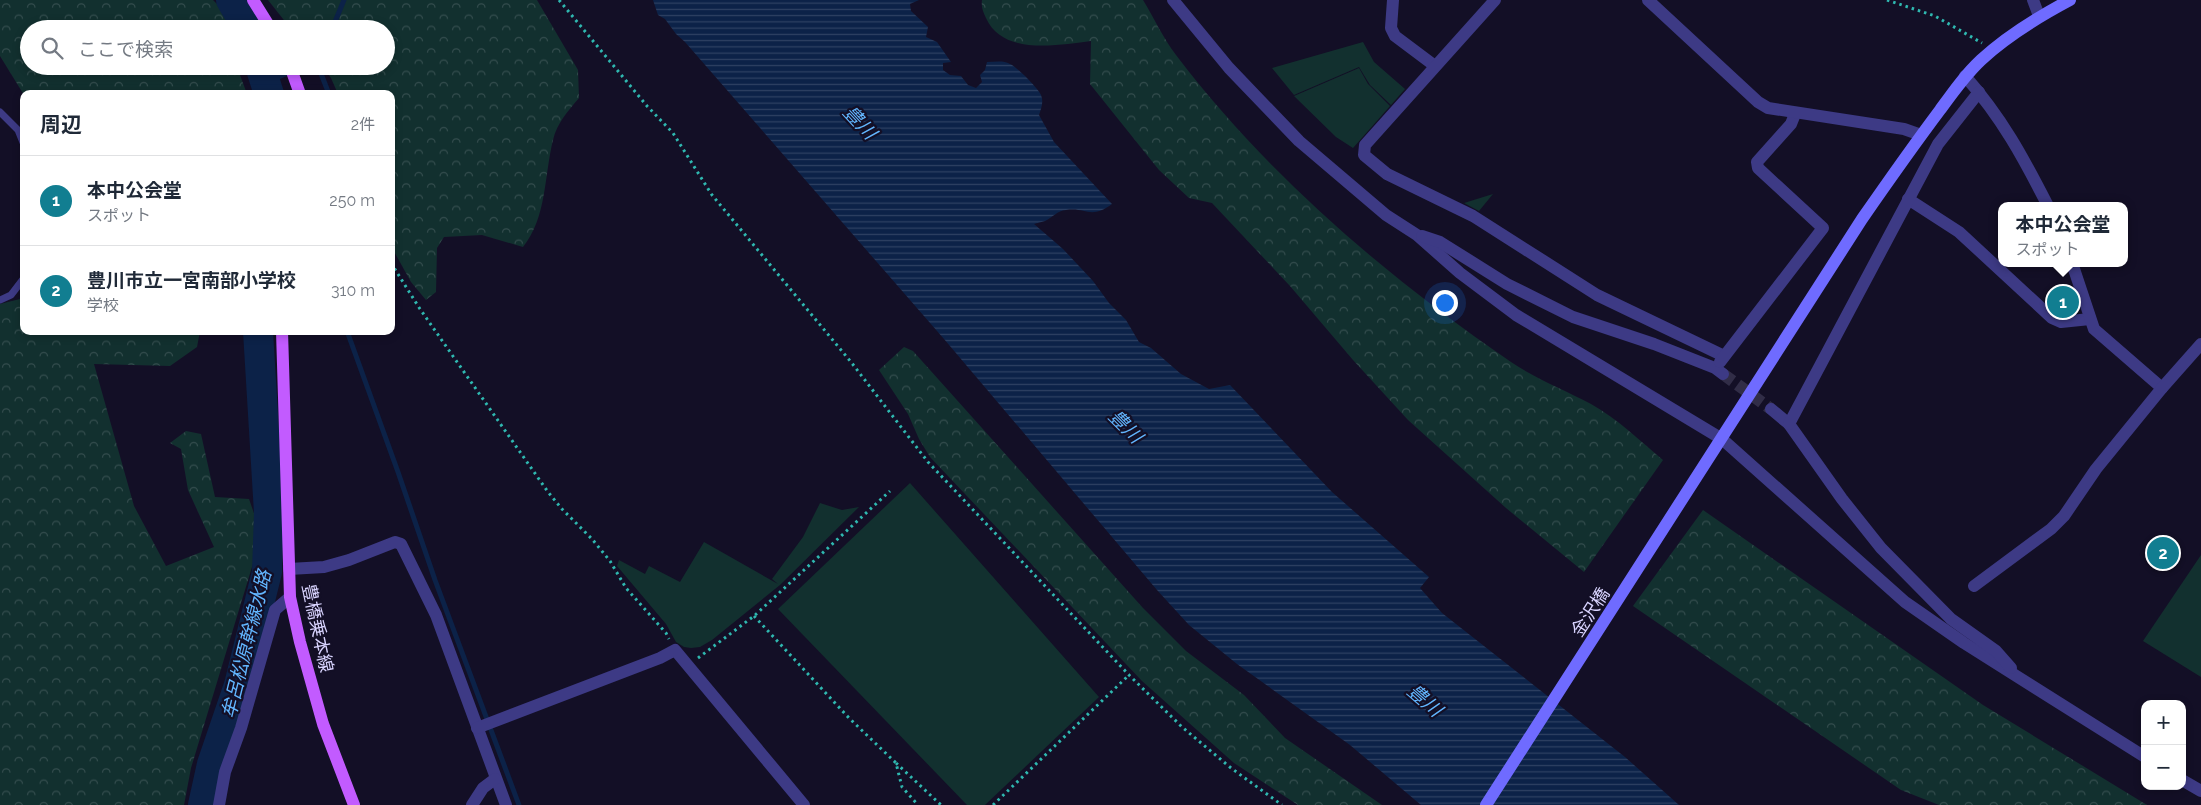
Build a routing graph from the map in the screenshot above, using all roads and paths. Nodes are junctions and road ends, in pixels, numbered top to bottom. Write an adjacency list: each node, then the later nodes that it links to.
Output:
1 (253, 0): 11 (main road)
2 (559, 0): 44 (path)
3 (1173, 0): 24 (street)
4 (1393, 0): 13 (street)
5 (1494, 0): 13 (street)
6 (1648, 0): 19 (street)
7 (1887, 0): 12 (path)
8 (2033, 0): 10 (street)
9 (2070, 0): 10 (main road, 金沢橋)
10 (2040, 16): 12 (main road, 金沢橋)
11 (265, 20)
12 (1993, 49): 15 (main road, 金沢橋)
13 (1435, 66): 32 (street)
14 (293, 75): 16 (main road)
15 (1965, 76): 17 (street); 21 (main road, 金沢橋)
16 (299, 90)
17 (1979, 92): 22 (street); 23 (street)
18 (0, 112): 20 (lane)
19 (1795, 114): 21 (street); 32 (street)
20 (20, 135)
21 (1921, 135): 36 (main road, 金沢橋)
22 (1908, 199): 29 (street); 35 (street)
23 (2046, 202)
24 (1418, 235): 32 (street); 36 (street)
25 (2073, 267): 29 (street)
26 (395, 269): 42 (path)
27 (20, 283): 28 (lane)
28 (0, 300)
29 (2090, 319): 33 (street)
30 (282, 335): 38 (main road, 豊橋乗本線)
31 (2201, 344): 33 (street)
32 (1724, 356)
33 (2162, 388): 39 (street)
34 (1772, 409): 35 (street)
35 (1788, 424): 45 (street)
36 (1722, 439): 45 (street); 59 (main road, 金沢橋)
37 (890, 490): 41 (path)
38 (289, 569): 40 (main road, 豊橋乗本線); 46 (street)
39 (1974, 586)
40 (290, 597): 50 (street); 51 (main road, 豊橋乗本線)
41 (754, 616): 43 (path); 48 (path)
42 (674, 650): 43 (street); 46 (street)
43 (689, 665): 54 (street)
44 (1129, 675): 57 (path); 58 (path)
45 (2020, 679): 47 (street)
46 (479, 728): 49 (street)
47 (2141, 755)
48 (896, 763): 55 (path); 56 (path)
49 (495, 779): 52 (street); 53 (street)
50 (219, 805)
51 (354, 805)
52 (472, 805)
53 (506, 805)
54 (804, 805)
55 (918, 805)
56 (941, 805)
57 (993, 805)
58 (1282, 805)
59 (1486, 805)

